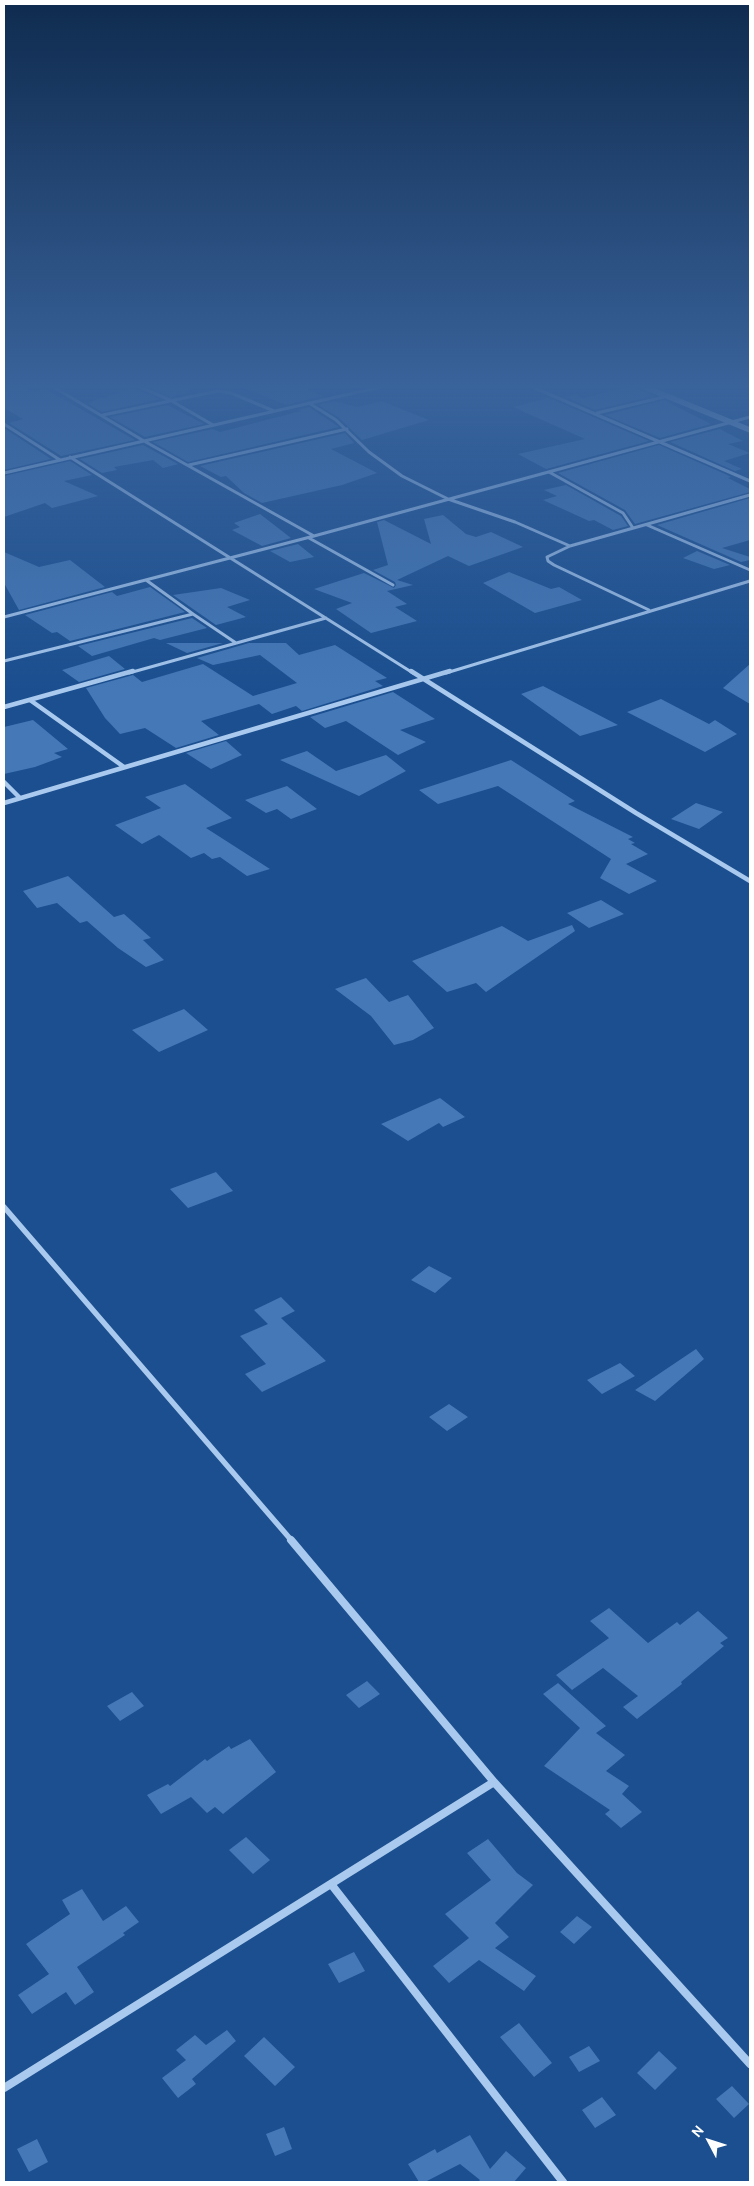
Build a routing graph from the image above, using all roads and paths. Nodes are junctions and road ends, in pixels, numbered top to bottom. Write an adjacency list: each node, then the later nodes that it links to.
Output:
1 (117, 487): 13 (street)
2 (227, 487): 10 (street)
3 (424, 487): 7 (street)
4 (493, 487): 7 (street)
5 (576, 487): 9 (street)
6 (750, 495): 8 (street)
7 (448, 499): 10 (street); 12 (street)
8 (647, 524): 9 (street); 14 (street)
9 (633, 528): 12 (street)
10 (314, 536): 11 (street)
11 (309, 537): 13 (street); 17 (street)
12 (570, 546): 18 (street)
13 (231, 558): 15 (street); 21 (street)
14 (750, 570)
15 (146, 580): 19 (street); 20 (street)
16 (750, 581): 18 (street)
17 (393, 585)
18 (650, 610): 24 (street)
19 (193, 614): 22 (street); 23 (street)
20 (4, 617)
21 (326, 618): 22 (street); 24 (street)
22 (236, 643): 25 (street)
23 (4, 662)
24 (424, 679): 27 (street); 31 (street)
25 (30, 700): 26 (street); 27 (street)
26 (4, 707)
27 (124, 767): 29 (street)
28 (4, 782): 29 (street)
29 (20, 798): 30 (street)
30 (4, 803)
31 (750, 881)
32 (4, 1207): 33 (street)
33 (494, 1782): 34 (street); 35 (street)
34 (331, 1884): 36 (street); 37 (street)
35 (750, 2064)
36 (4, 2088)
37 (563, 2182)

